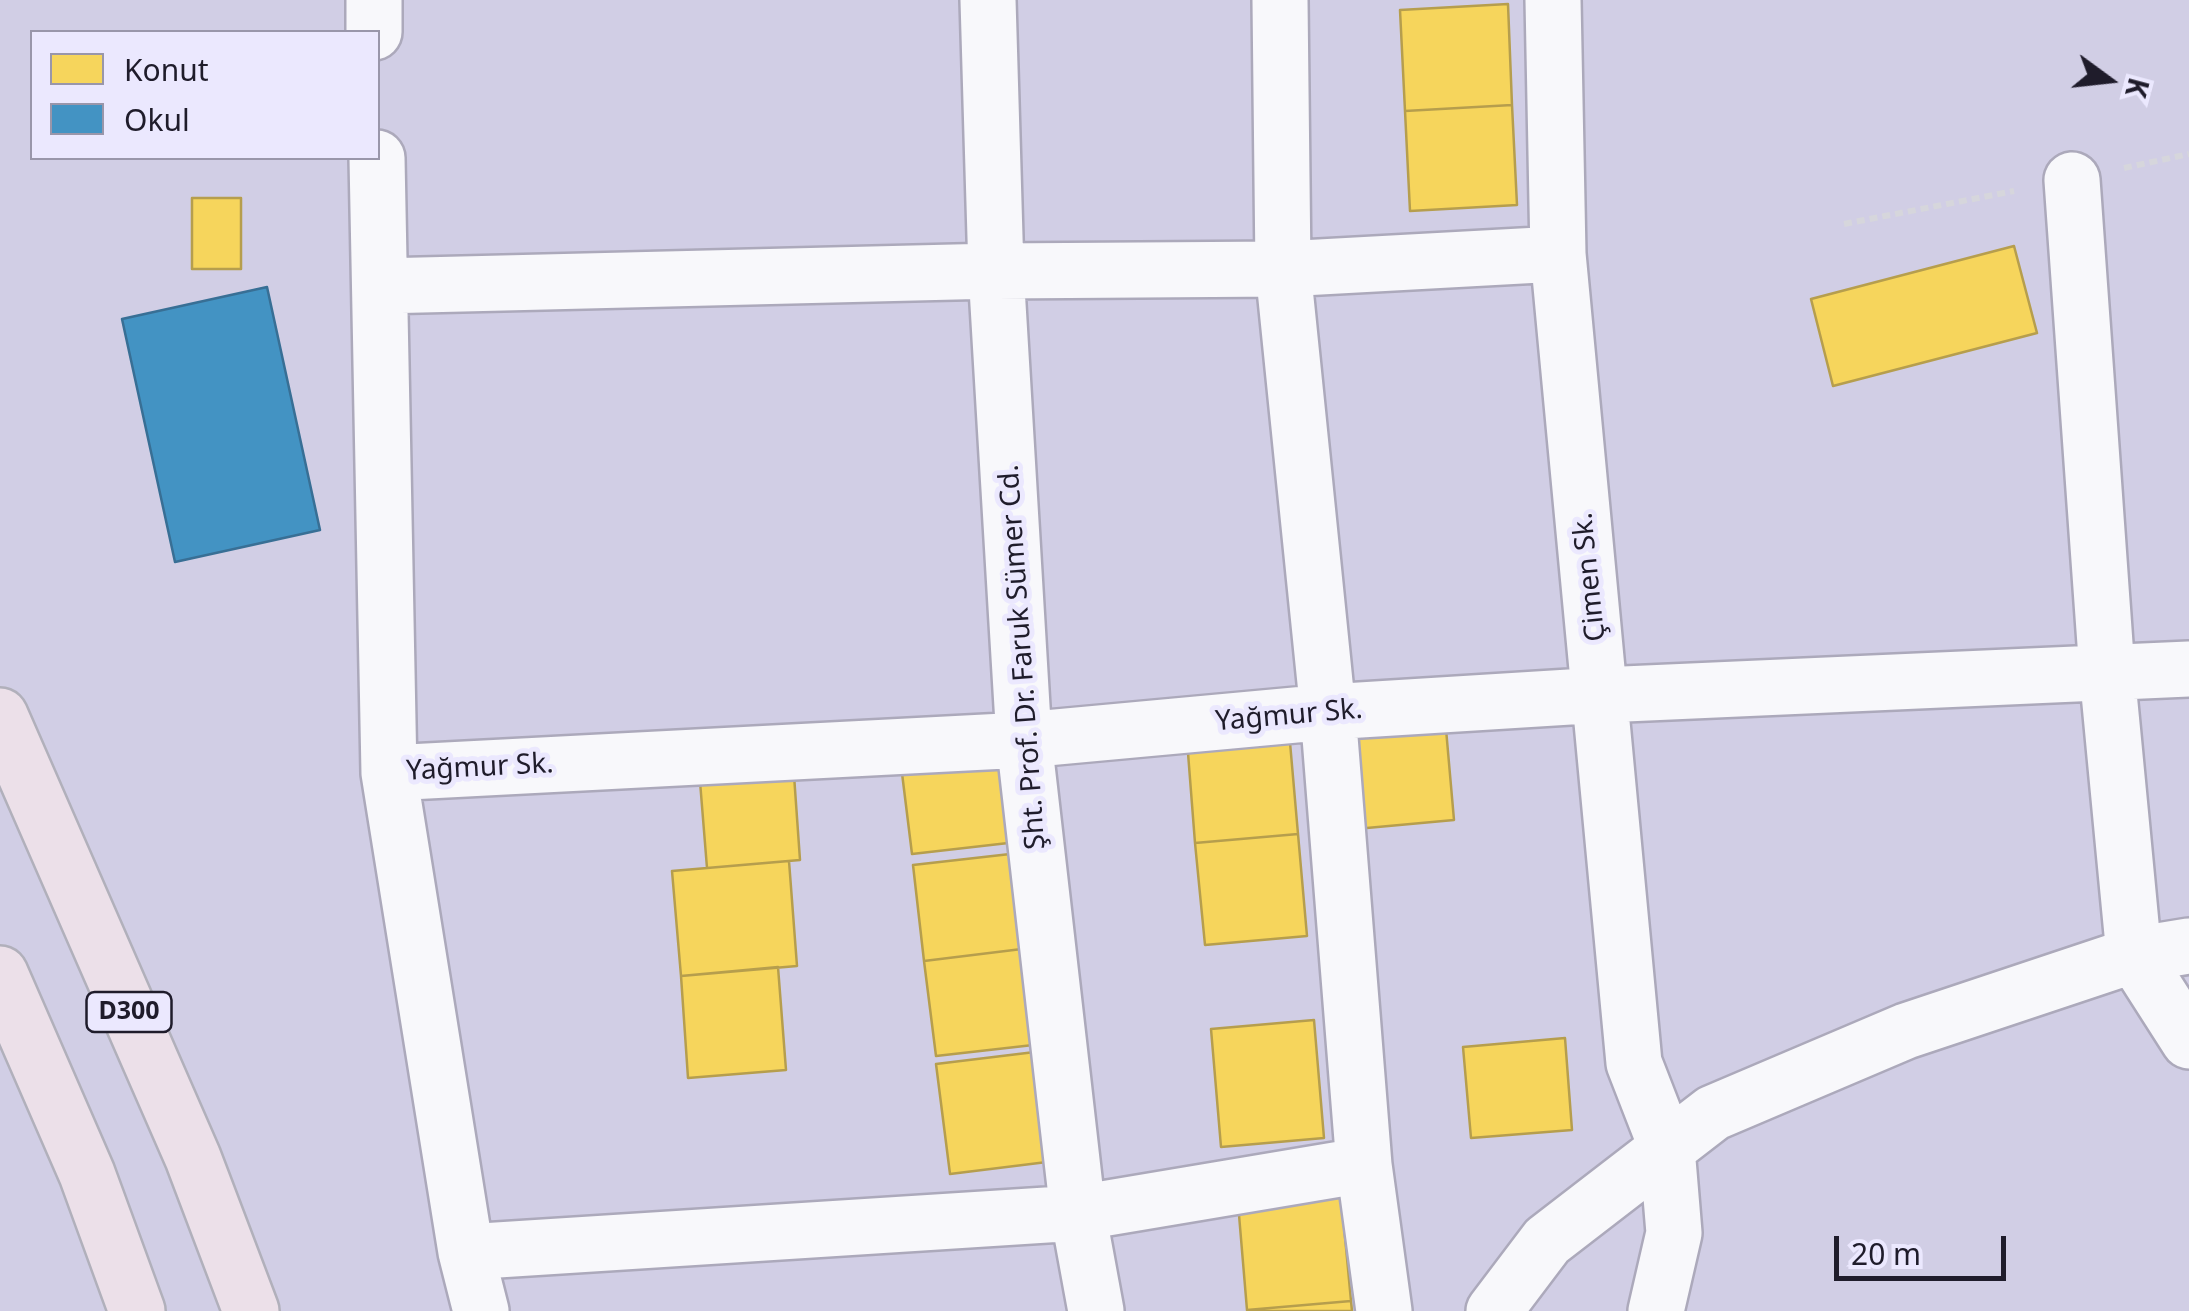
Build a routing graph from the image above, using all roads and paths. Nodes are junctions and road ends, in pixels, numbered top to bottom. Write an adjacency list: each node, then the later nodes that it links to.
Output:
1 (374, 0): 5 (street)
2 (988, 0): 10 (street, Şht. Prof. Dr. Faruk Sümer Cd.)
3 (1280, 0): 9 (street)
4 (1553, 0): 8 (street, Çimen Sk.)
5 (374, 30)
6 (377, 160): 11 (street)
7 (2072, 180): 13 (street)
8 (1558, 254): 9 (street); 14 (street, Çimen Sk.)
9 (1283, 269): 10 (street); 15 (street)
10 (996, 270): 11 (street); 17 (street, Şht. Prof. Dr. Faruk Sümer Cd.)
11 (380, 286): 18 (street)
12 (2189, 669): 13 (street, Yağmur Sk.)
13 (2106, 672): 14 (street, Yağmur Sk.); 20 (street)
14 (1602, 695): 15 (street, Yağmur Sk.); 23 (street, Çimen Sk.)
15 (1328, 712): 17 (street, Yağmur Sk.); 24 (street)
16 (0, 716): 28 (highway, D300)
17 (1024, 740): 18 (street, Yağmur Sk.); 25 (street, Şht. Prof. Dr. Faruk Sümer Cd.)
18 (389, 773): 26 (street)
19 (2189, 946): 20 (street)
20 (2134, 955): 22 (street); 23 (street)
21 (0, 974): 27 (highway)
22 (2189, 1041)
23 (1667, 1148): 32 (street); 33 (street, Çimen Sk.)
24 (1364, 1165): 25 (street); 31 (street)
25 (1078, 1213): 26 (street); 30 (street, Şht. Prof. Dr. Faruk Sümer Cd.)
26 (466, 1252): 29 (street)
27 (137, 1311)
28 (251, 1311)
29 (481, 1311)
30 (1096, 1311)
31 (1384, 1311)
32 (1494, 1311)
33 (1656, 1311)

